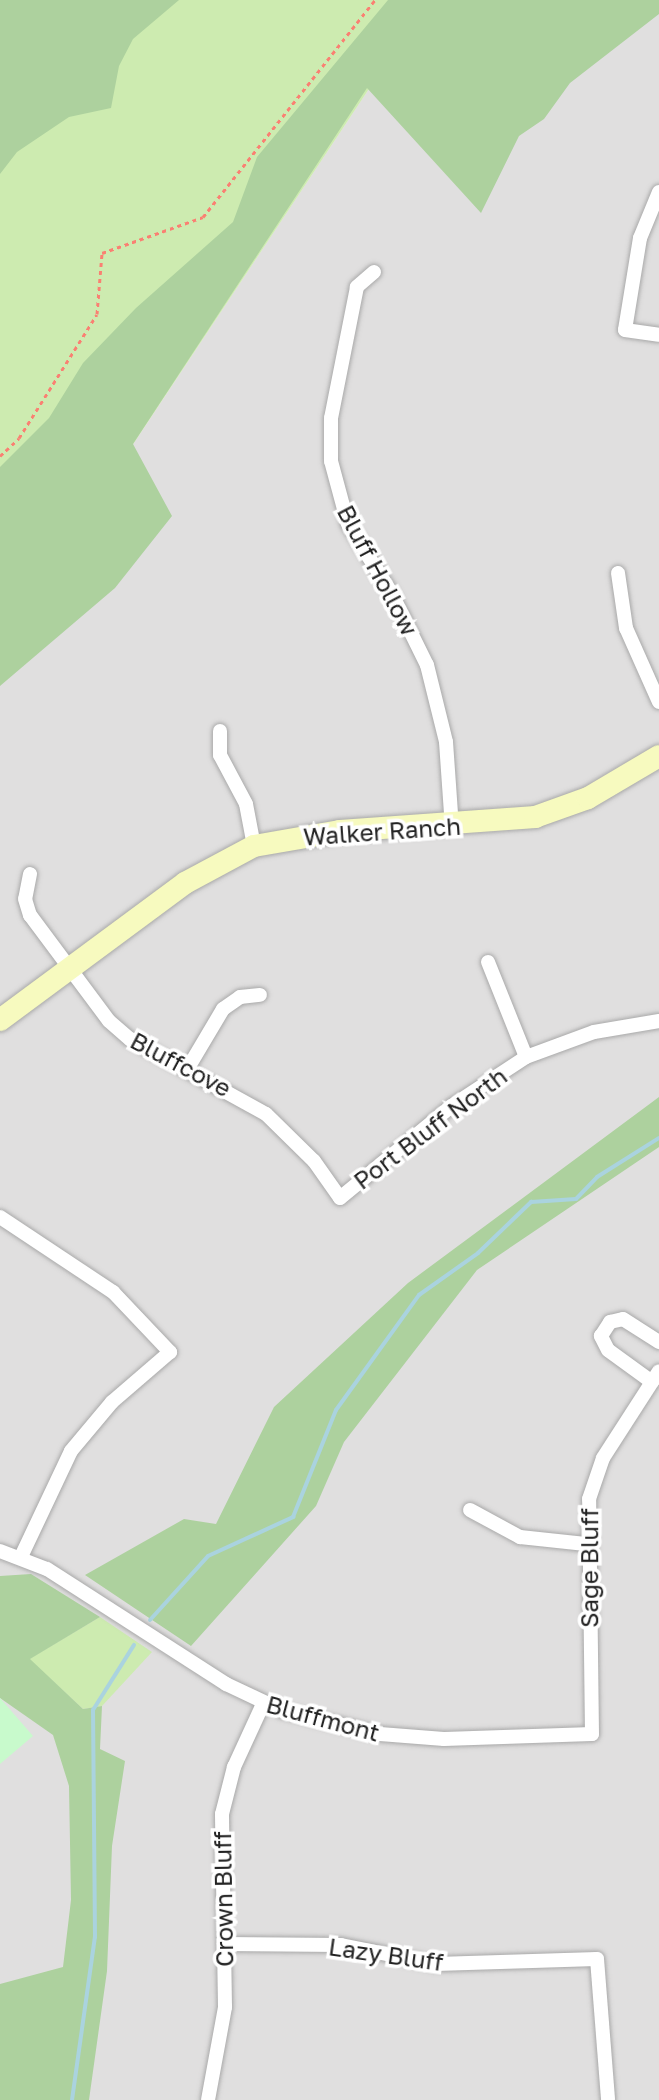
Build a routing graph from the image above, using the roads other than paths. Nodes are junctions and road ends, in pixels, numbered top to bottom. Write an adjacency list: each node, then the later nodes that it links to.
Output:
1 (659, 192): 3 (street)
2 (374, 272): 8 (street, Bluff Hollow)
3 (659, 335)
4 (618, 573): 5 (street)
5 (659, 702)
6 (220, 731): 9 (street)
7 (659, 756): 8 (street, Walker Ranch)
8 (452, 827): 9 (street, Walker Ranch)
9 (254, 846): 12 (street, Walker Ranch)
10 (30, 874): 12 (street, Bluffcove)
11 (488, 962): 16 (street)
12 (69, 969): 14 (street, Walker Ranch); 17 (street, Bluffcove)
13 (260, 995): 17 (street)
14 (0, 1020)
15 (659, 1021): 16 (street, Port Bluff North)
16 (526, 1057): 18 (street, Port Bluff North)
17 (188, 1068): 18 (street, Bluffcove)
18 (340, 1198)
19 (0, 1217): 25 (street)
20 (659, 1342): 21 (street)
21 (656, 1376): 23 (street, Sage Bluff)
22 (470, 1510): 23 (street)
23 (586, 1544): 27 (street, Sage Bluff)
24 (0, 1551): 25 (street, Bluffmont)
25 (21, 1557): 26 (street, Bluffmont)
26 (263, 1704): 27 (street, Bluffmont); 28 (street, Crown Bluff)
27 (592, 1734)
28 (224, 1944): 29 (street, Crown Bluff); 30 (street, Lazy Bluff)
29 (208, 2100)
30 (608, 2100)

